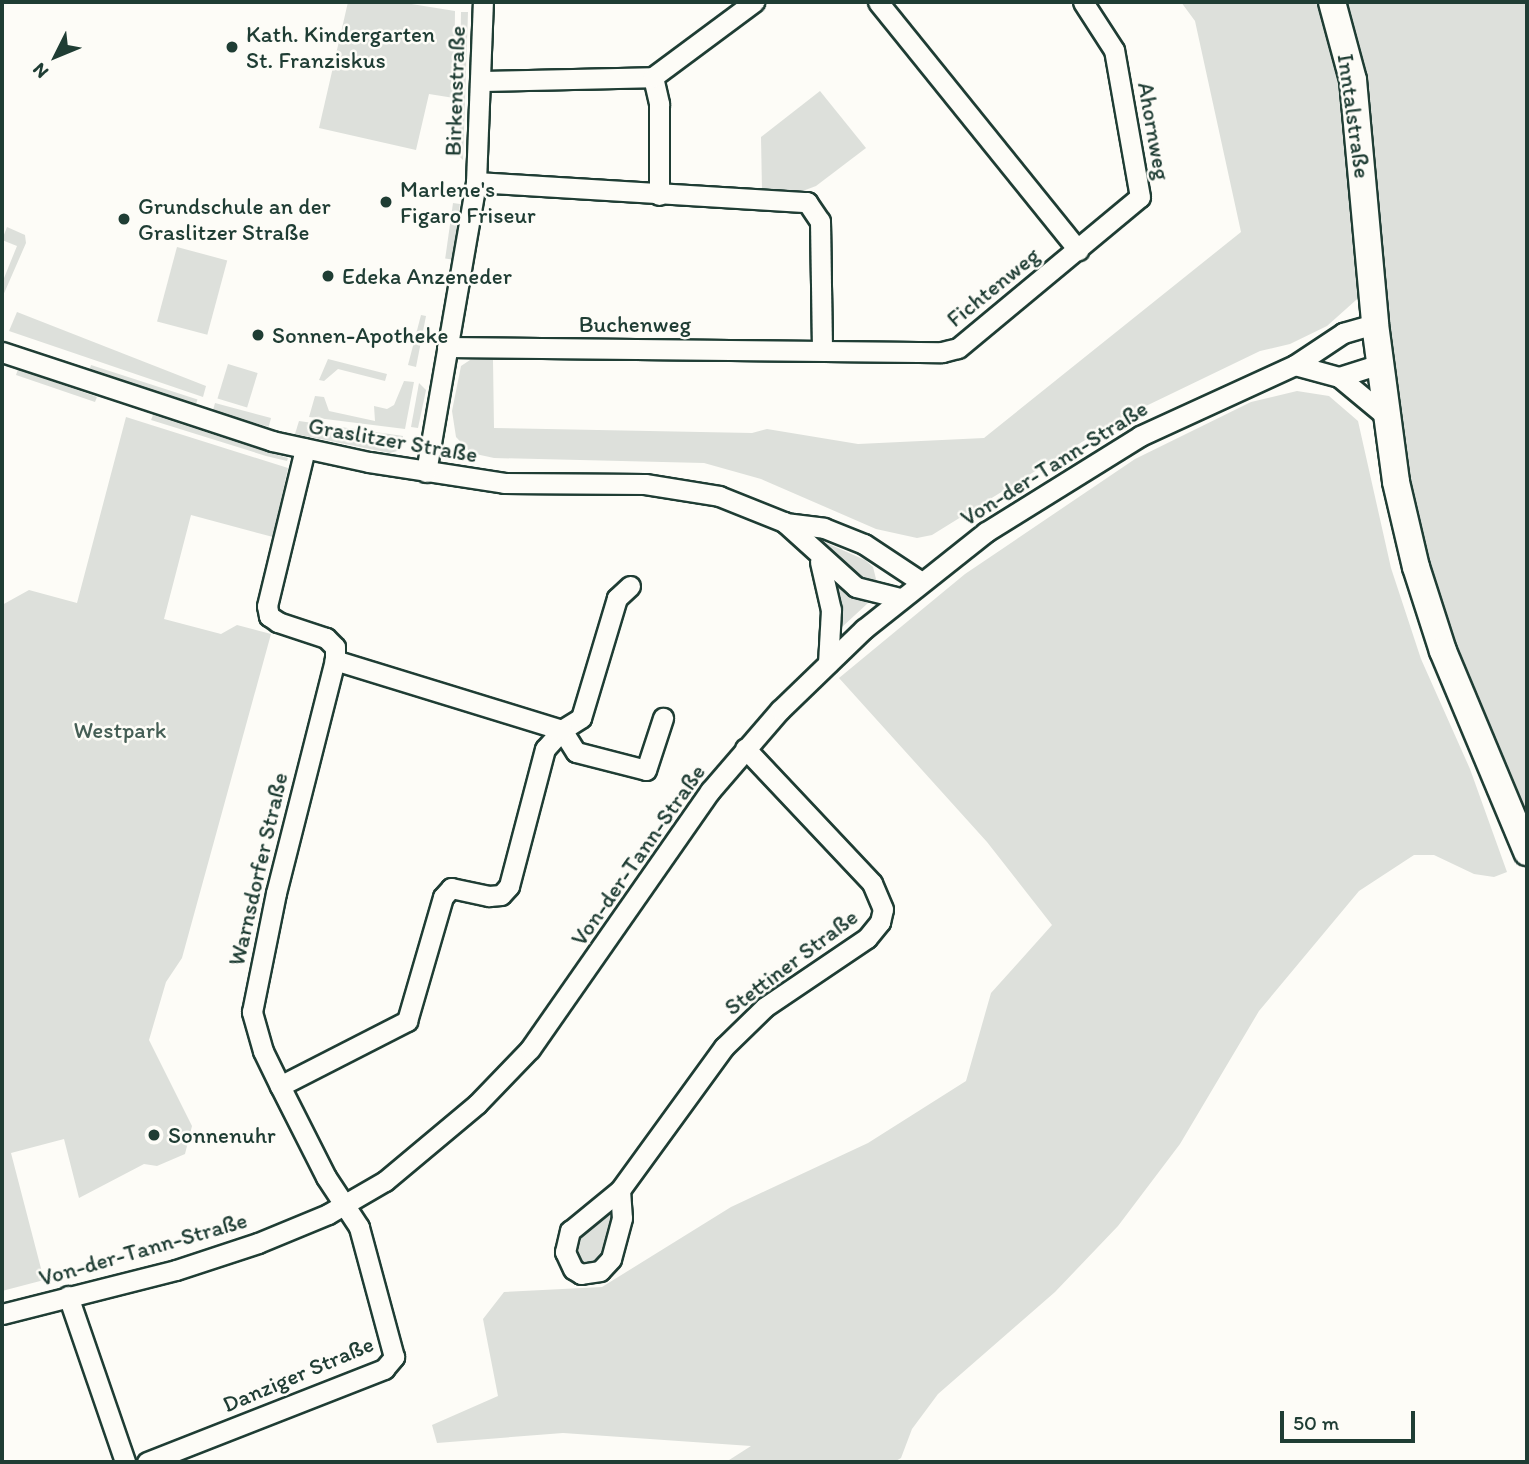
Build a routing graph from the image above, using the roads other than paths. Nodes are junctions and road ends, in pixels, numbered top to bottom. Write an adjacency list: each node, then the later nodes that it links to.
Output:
1 (483, 2): 7 (street, Birkenstraße)
2 (878, 2): 10 (street, Fichtenweg)
3 (1083, 2): 10 (street, Ahornweg)
4 (1332, 2): 11 (main road, Inntalstraße)
5 (740, 5): 6 (street)
6 (653, 78): 7 (street); 9 (street)
7 (481, 81): 8 (street, Birkenstraße)
8 (475, 182): 9 (street, Birkenstraße); 12 (street, Birkenstraße)
9 (659, 195): 13 (street)
10 (1078, 250): 13 (street, Fichtenweg)
11 (1375, 324): 15 (main road, Inntalstraße); 16 (street, Von-der-Tann-Straße)
12 (447, 347): 13 (street, Buchenweg); 20 (street, Birkenstraße)
13 (822, 348)
14 (2, 352): 19 (street, Graslitzer Straße)
15 (1380, 364): 17 (street); 18 (main road, Inntalstraße)
16 (1295, 365): 17 (street); 23 (street, Von-der-Tann-Straße)
17 (1339, 377): 18 (street)
18 (1385, 416): 31 (main road, Inntalstraße)
19 (305, 449): 20 (street, Graslitzer Straße); 26 (street)
20 (426, 472): 21 (street, Graslitzer Straße)
21 (784, 522): 22 (street, Graslitzer Straße); 23 (street, Graslitzer Straße)
22 (819, 558): 25 (street, Graslitzer Straße); 27 (street)
23 (920, 581): 25 (street, Von-der-Tann-Straße)
24 (630, 586): 29 (street)
25 (900, 598): 27 (street, Von-der-Tann-Straße)
26 (335, 660): 29 (street); 32 (street, Warnsdorfer Straße)
27 (828, 663): 30 (street, Von-der-Tann-Straße)
28 (663, 718): 29 (street)
29 (562, 730): 32 (street)
30 (745, 748): 33 (street, Stettiner Straße); 34 (street, Von-der-Tann-Straße)
31 (1527, 852)
32 (280, 1086): 34 (street, Warnsdorfer Straße)
33 (620, 1190)
34 (344, 1205): 35 (street, Von-der-Tann-Straße); 38 (street, Danziger Straße)
35 (68, 1297): 36 (street, Von-der-Tann-Straße); 37 (street)
36 (2, 1314)
37 (125, 1462)
38 (147, 1462)

